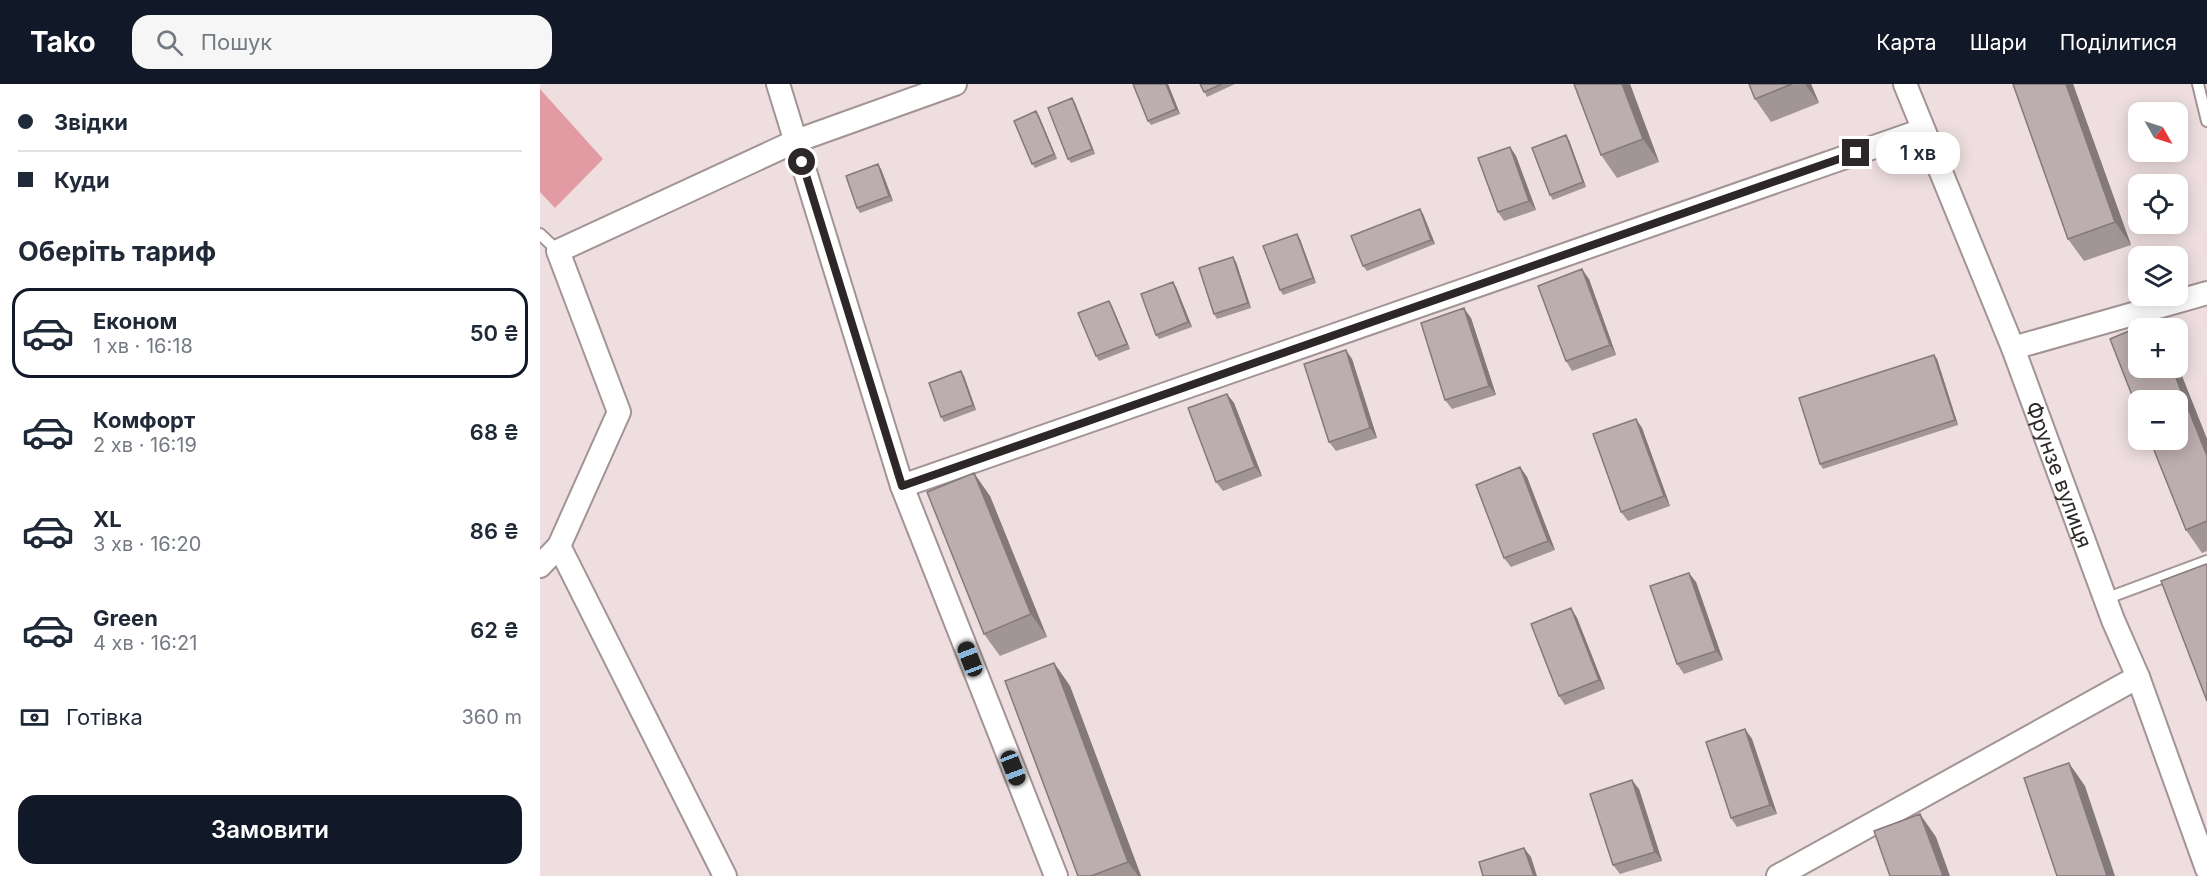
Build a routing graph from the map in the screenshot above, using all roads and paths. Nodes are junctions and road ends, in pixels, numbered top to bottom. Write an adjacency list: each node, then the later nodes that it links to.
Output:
1 (778, 84): 7 (street)
2 (955, 84): 7 (street)
3 (1905, 84): 6 (street, Фрунзе вулиця)
4 (2198, 84): 5 (lane)
5 (2207, 121)
6 (1923, 130): 11 (street, Фрунзе вулиця); 12 (street)
7 (796, 141): 9 (street); 12 (street)
8 (540, 234): 9 (lane)
9 (558, 251): 13 (street)
10 (2207, 293): 11 (street)
11 (2013, 348): 16 (street, Фрунзе вулиця)
12 (902, 486): 20 (street)
13 (559, 546): 15 (street); 19 (street)
14 (2207, 561): 16 (lane)
15 (540, 566)
16 (2105, 599): 17 (street, Фрунзе вулиця)
17 (2138, 677): 18 (street, Фрунзе вулиця); 21 (street)
18 (2207, 869)
19 (725, 876)
20 (1056, 876)
21 (1778, 876)

